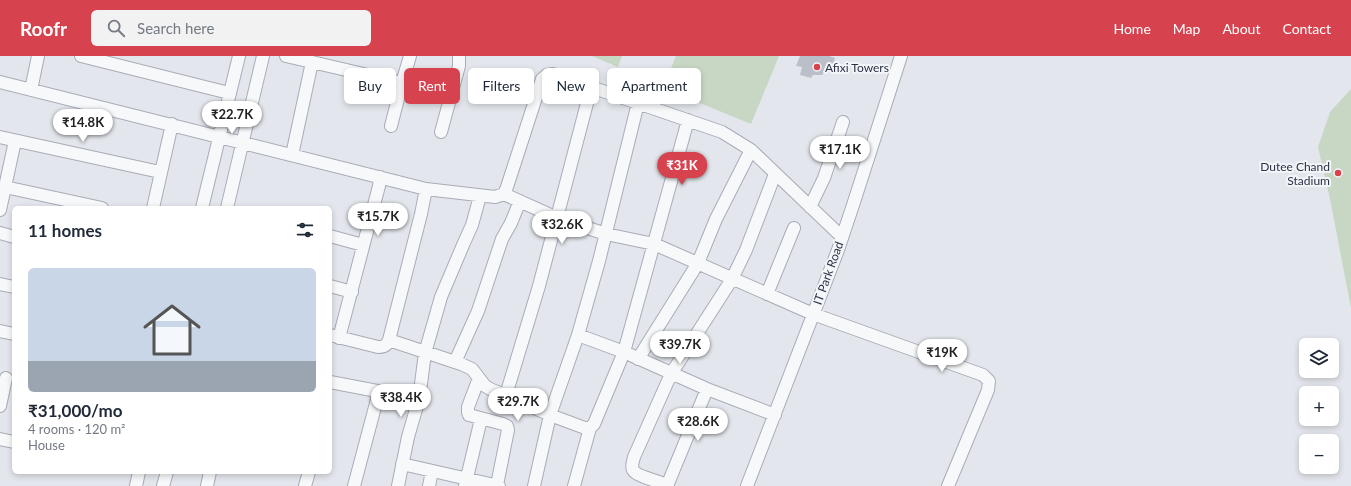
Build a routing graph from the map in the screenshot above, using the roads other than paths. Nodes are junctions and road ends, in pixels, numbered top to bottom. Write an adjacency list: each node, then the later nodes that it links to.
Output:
1 (38, 56): 13 (street)
2 (81, 56): 14 (street)
3 (239, 56): 14 (street)
4 (263, 56): 26 (street)
5 (286, 56): 9 (street)
6 (410, 56): 12 (street)
7 (459, 56): 22 (street)
8 (901, 56): 48 (street, IT Park Road)
9 (312, 62): 12 (street); 28 (street)
10 (542, 79): 34 (street)
11 (0, 82): 13 (street)
12 (402, 83): 21 (street)
13 (31, 90): 20 (street)
14 (229, 93): 24 (street)
15 (587, 104): 43 (street)
16 (638, 104): 46 (street)
17 (641, 104): 18 (street)
18 (688, 120): 27 (street); 51 (street)
19 (843, 122): 41 (street)
20 (172, 124): 24 (street); 29 (street)
21 (391, 126)
22 (441, 132)
23 (0, 137): 25 (street)
24 (220, 137): 26 (street); 39 (street)
25 (15, 141): 29 (street); 32 (street)
26 (242, 143): 28 (street); 40 (street)
27 (750, 150): 30 (street); 52 (street)
28 (292, 155): 31 (street)
29 (160, 172): 38 (street)
30 (775, 174): 41 (street); 53 (street)
31 (380, 177): 33 (street); 50 (street)
32 (5, 187): 37 (street); 42 (street)
33 (426, 189): 35 (street); 64 (street)
34 (504, 194): 35 (street); 36 (street)
35 (480, 196): 66 (street)
36 (520, 201): 43 (street); 68 (street)
37 (93, 206)
38 (153, 206)
39 (206, 206)
40 (227, 206)
41 (810, 207): 48 (street)
42 (0, 210)
43 (557, 218): 46 (street); 75 (street)
44 (794, 228): 58 (street)
45 (0, 234): 49 (street)
46 (606, 234): 51 (street); 62 (street)
47 (332, 236): 50 (street)
48 (842, 236): 59 (street, IT Park Road)
49 (12, 237)
50 (363, 244): 57 (street)
51 (654, 244): 52 (street); 65 (street)
52 (698, 263): 53 (street); 67 (street)
53 (732, 279): 58 (street); 69 (street)
54 (0, 284): 55 (street)
55 (12, 287)
56 (332, 287): 57 (street)
57 (352, 292): 63 (street)
58 (767, 294): 59 (street)
59 (813, 314): 79 (street, IT Park Road); 103 (street)
60 (0, 330): 61 (street)
61 (12, 333)
62 (578, 335): 65 (street); 78 (street)
63 (335, 336): 64 (street)
64 (389, 340): 66 (street)
65 (624, 352): 67 (street); 81 (street)
66 (425, 353): 68 (street); 76 (street)
67 (638, 359): 69 (street)
68 (455, 362): 71 (street)
69 (671, 374): 73 (street); 91 (street)
70 (7, 378): 77 (street)
71 (478, 378): 75 (street); 80 (street)
72 (332, 383): 74 (street)
73 (707, 389): 79 (street); 91 (street)
74 (379, 392): 76 (street); 96 (street)
75 (506, 395): 78 (street)
76 (419, 399): 84 (street)
77 (0, 406)
78 (550, 415): 81 (street); 100 (street)
79 (775, 416): 102 (street, IT Park Road)
80 (481, 419): 90 (street); 99 (street)
81 (590, 428): 101 (street)
82 (0, 439): 83 (street)
83 (12, 442)
84 (402, 464): 85 (street); 97 (street)
85 (432, 471): 90 (street); 98 (street)
86 (137, 474): 92 (street)
87 (166, 474): 93 (street)
88 (210, 474): 94 (street)
89 (308, 474): 95 (street)
90 (466, 482): 99 (street)
91 (667, 485)
92 (136, 486)
93 (163, 486)
94 (207, 486)
95 (305, 486)
96 (354, 486)
97 (398, 486)
98 (429, 486)
99 (498, 486)
100 (534, 486)
101 (574, 486)
102 (747, 486)
103 (948, 486)

